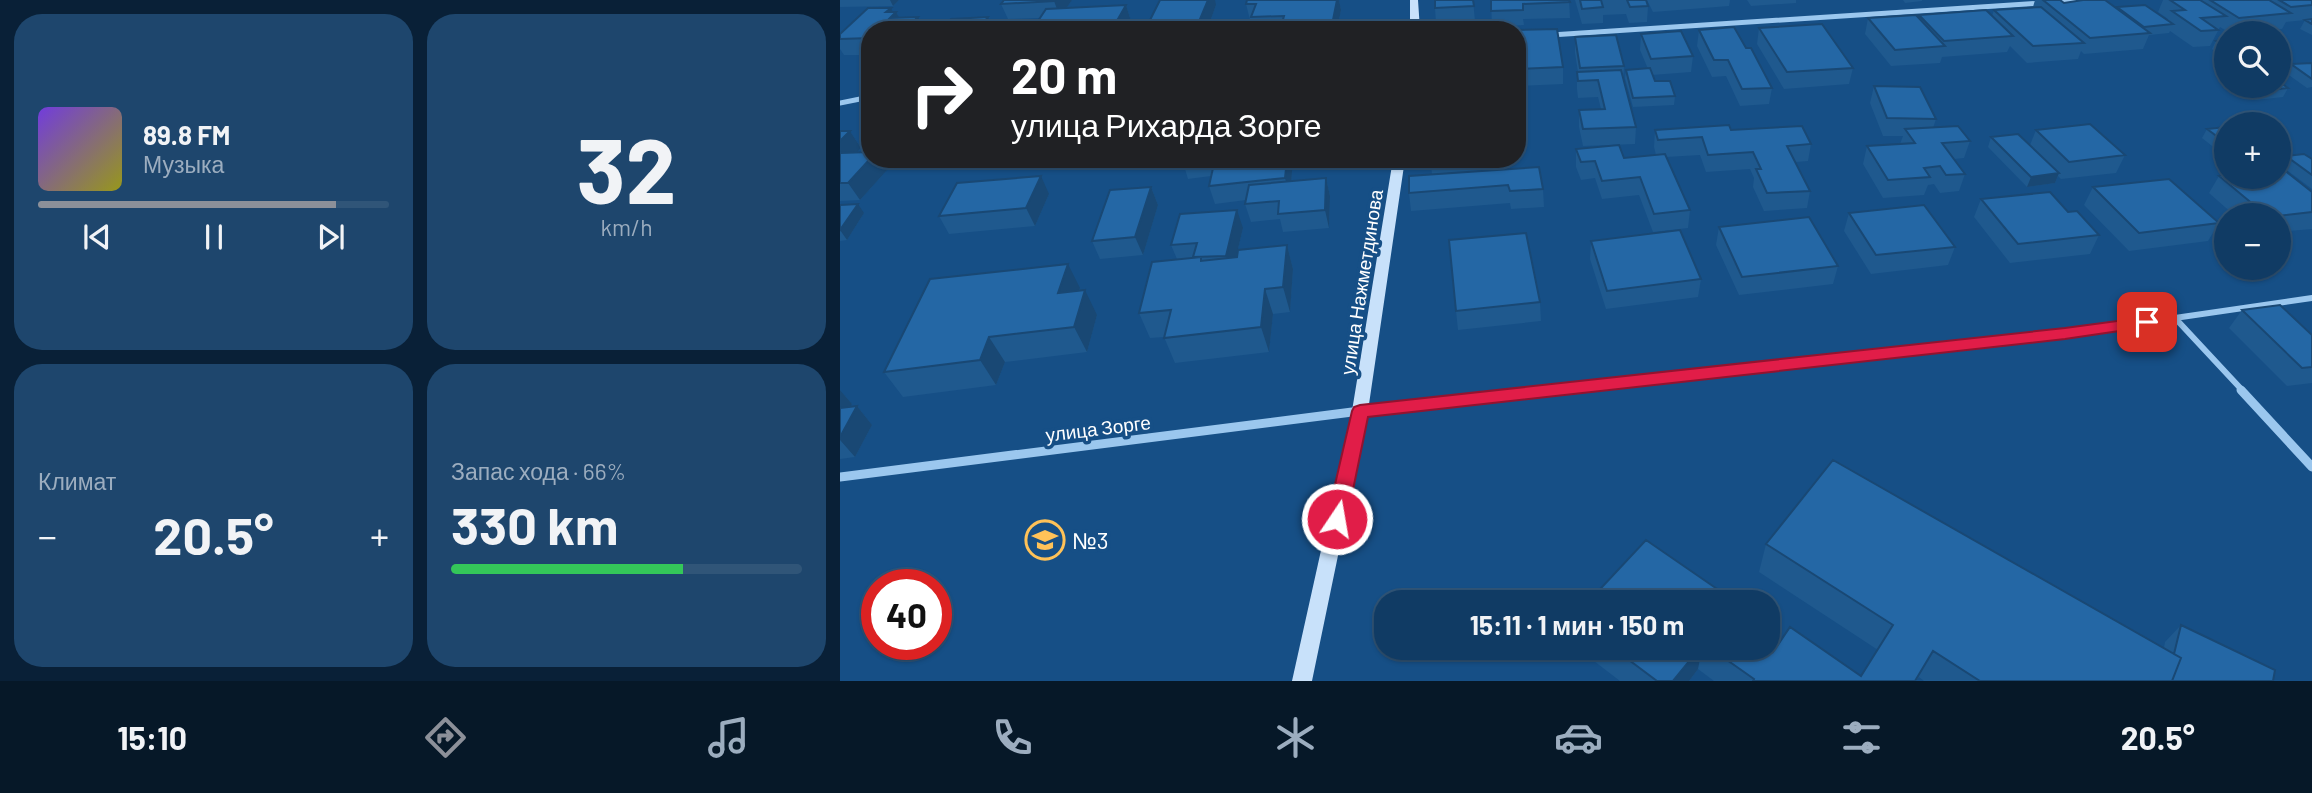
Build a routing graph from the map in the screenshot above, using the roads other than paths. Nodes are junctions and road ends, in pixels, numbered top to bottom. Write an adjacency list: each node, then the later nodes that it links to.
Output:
1 (1414, 0): 3 (street)
2 (2095, 0): 4 (street)
3 (1415, 21)
4 (1543, 36)
5 (861, 99): 6 (street)
6 (840, 103)
7 (1398, 168): 10 (street, улица Нажметдинова)
8 (2312, 298): 9 (street, улица Зорге)
9 (2175, 318): 10 (street, улица Зорге); 11 (street)
10 (1360, 411): 12 (street, улица Зорге); 13 (street, улица Нажметдинова)
11 (2312, 467)
12 (840, 477)
13 (1302, 681)

